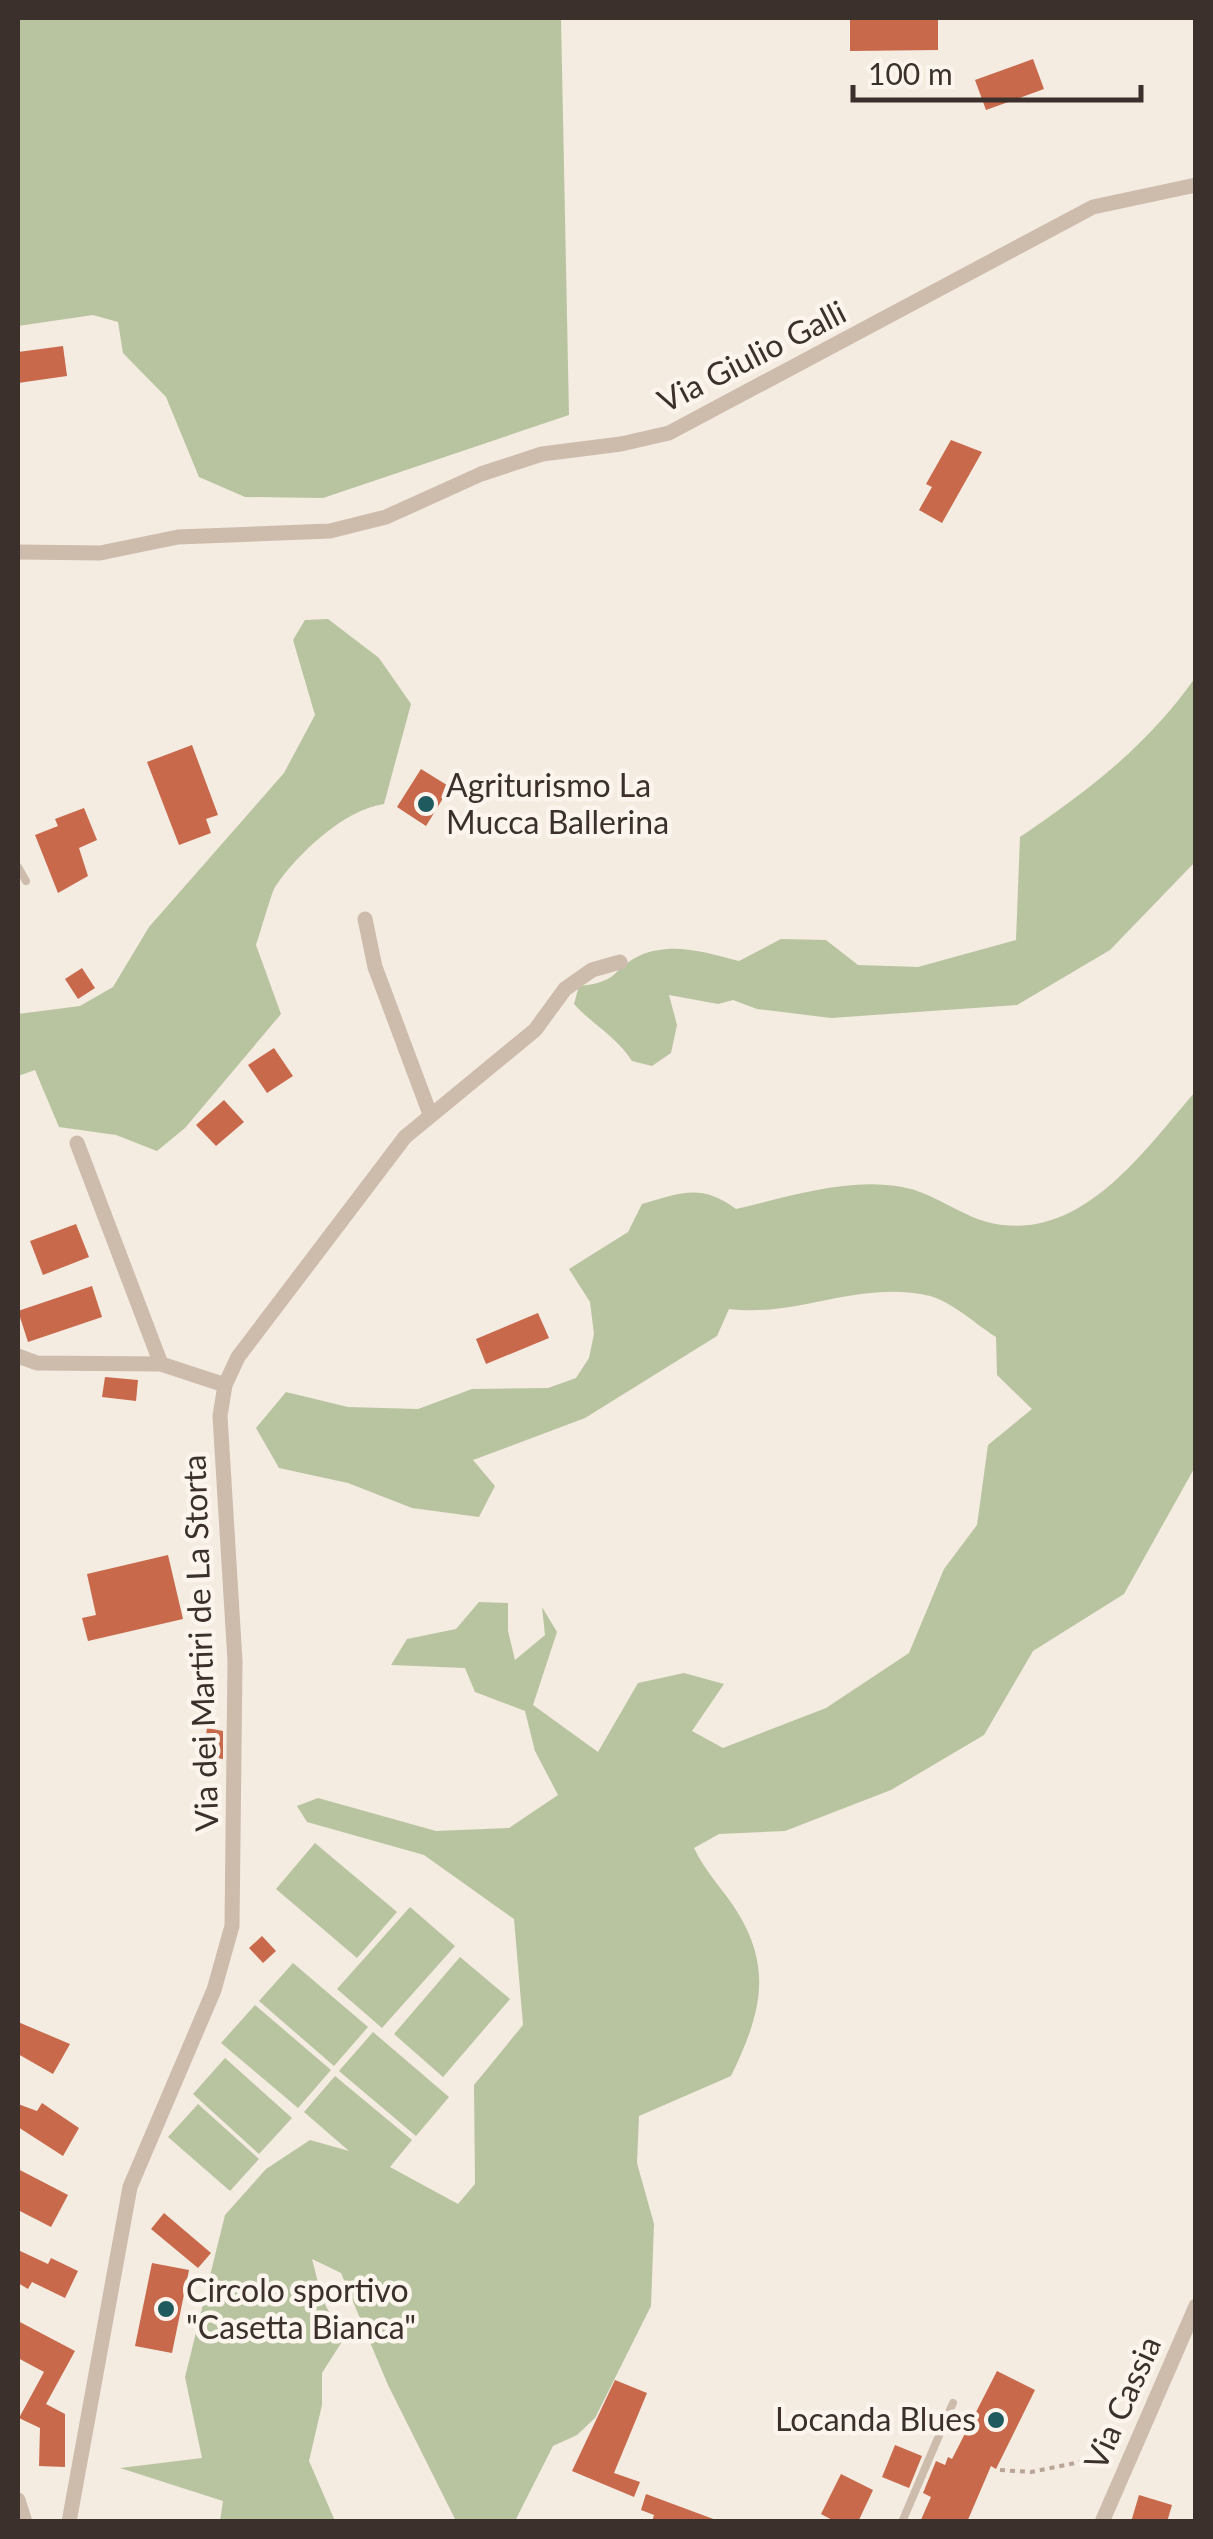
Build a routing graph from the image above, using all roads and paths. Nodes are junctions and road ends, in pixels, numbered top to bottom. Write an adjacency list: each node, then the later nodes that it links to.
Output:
1 (1196, 185): 2 (street, Via Giulio Galli)
2 (18, 552)
3 (18, 867): 4 (lane)
4 (26, 881)
5 (365, 919): 7 (street)
6 (620, 962): 7 (street, Via dei Martiri de La Storta)
7 (430, 1114): 11 (street, Via dei Martiri de La Storta)
8 (77, 1144): 10 (street)
9 (18, 1356): 10 (street)
10 (161, 1364): 11 (street)
11 (226, 1385): 18 (street, Via dei Martiri de La Storta)
12 (1196, 2306): 20 (street, Via Cassia)
13 (953, 2403): 19 (lane)
14 (1109, 2456): 15 (path)
15 (1000, 2470)
16 (18, 2500): 17 (street)
17 (25, 2522)
18 (69, 2522)
19 (902, 2522)
20 (1102, 2522)

